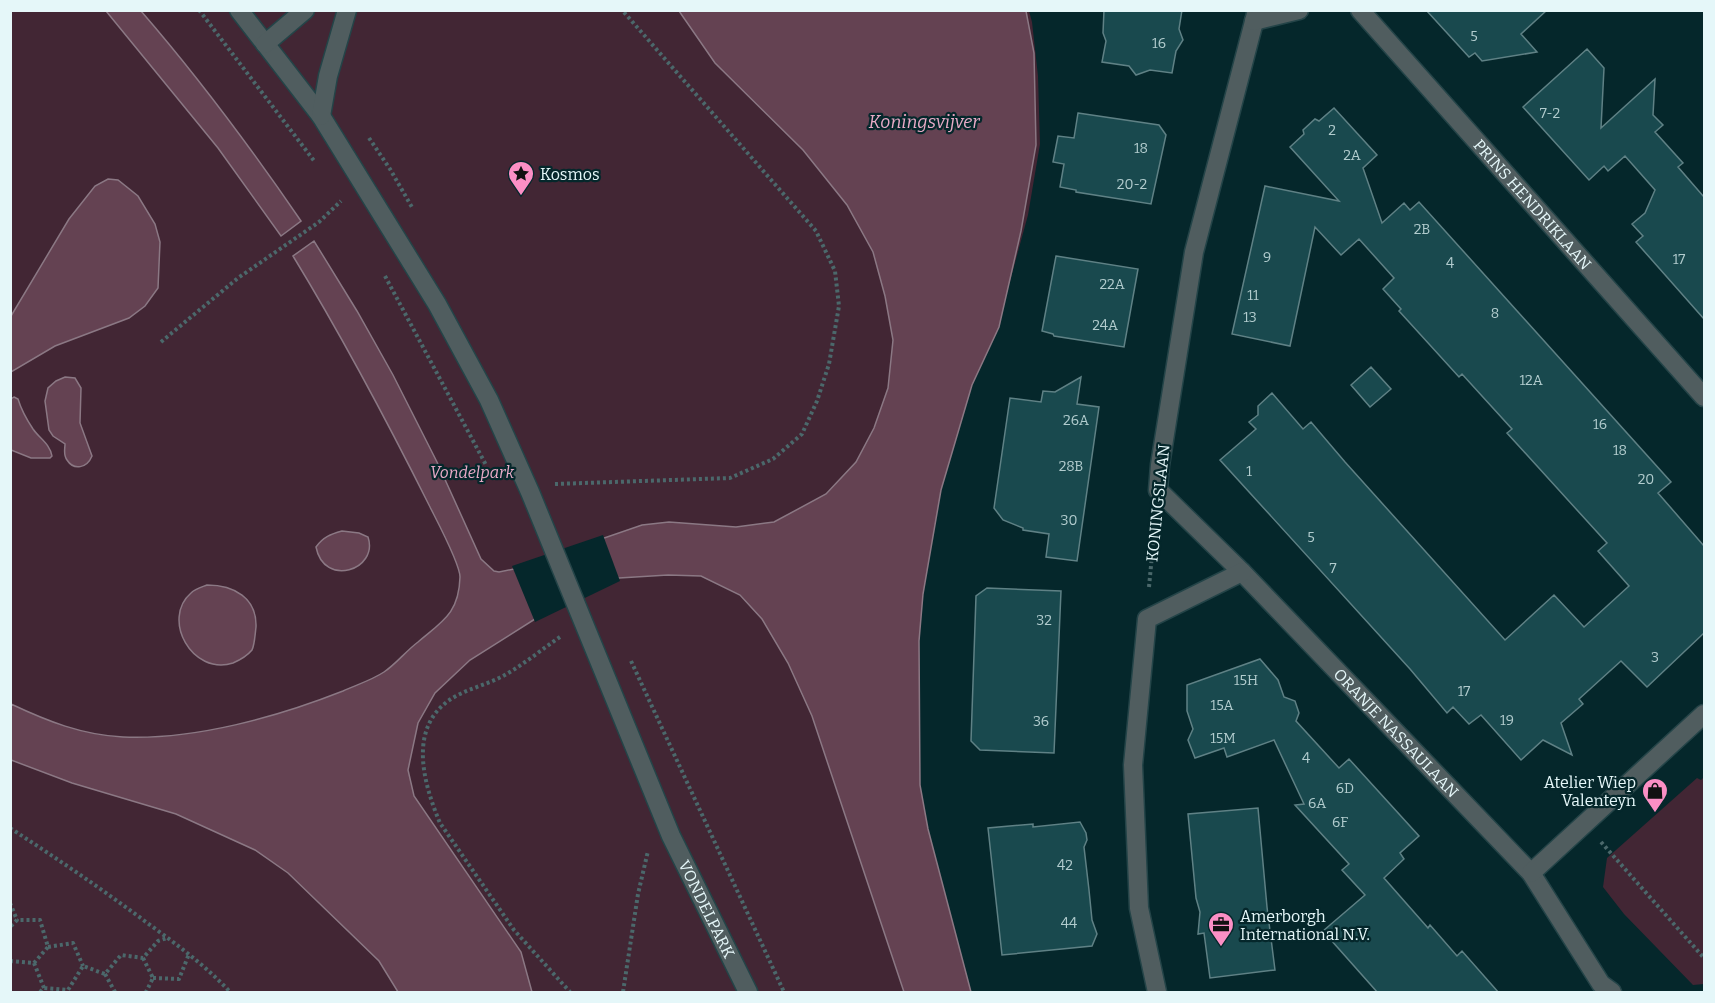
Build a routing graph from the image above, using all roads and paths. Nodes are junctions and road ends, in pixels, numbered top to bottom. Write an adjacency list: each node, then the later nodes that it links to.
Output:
1 (199, 10): 11 (path)
2 (239, 10): 9 (street, VONDELPARK)
3 (305, 10): 9 (street)
4 (347, 10): 10 (street)
5 (622, 10): 20 (path)
6 (1299, 10): 8 (street, KONINGSLAAN)
7 (1360, 10): 17 (street, PRINS HENDRIKLAAN)
8 (1256, 16): 19 (street, KONINGSLAAN)
9 (265, 44): 10 (street, VONDELPARK)
10 (321, 116): 20 (street, VONDELPARK)
11 (322, 171)
12 (339, 195): 13 (path)
13 (341, 201): 14 (path); 16 (path)
14 (347, 211)
15 (383, 273): 18 (path)
16 (161, 342)
17 (1704, 397)
18 (489, 471)
19 (1158, 489): 21 (street, ORANJE NASSAULAAN); 22 (path, KONINGSLAAN)
20 (530, 492): 28 (street, VONDELPARK)
21 (1242, 572): 22 (street); 29 (street, ORANJE NASSAULAAN)
22 (1147, 619): 54 (street)
23 (560, 637): 50 (path)
24 (629, 657): 53 (path)
25 (1704, 714): 26 (street)
26 (1585, 823): 29 (street); 37 (path)
27 (10, 828): 33 (path)
28 (671, 836): 51 (path); 52 (street, VONDELPARK)
29 (1531, 873): 44 (street, ORANJE NASSAULAAN)
30 (10, 903): 31 (path)
31 (17, 920): 32 (path); 34 (path)
32 (10, 927)
33 (168, 938): 35 (path); 36 (path)
34 (48, 947): 39 (path); 40 (path)
35 (190, 954): 42 (path); 49 (path)
36 (143, 958): 41 (path); 42 (path)
37 (1704, 958)
38 (10, 960): 39 (path)
39 (34, 963): 43 (path)
40 (83, 966): 41 (path); 45 (path)
41 (105, 974): 47 (path)
42 (153, 978): 48 (path)
43 (44, 988): 45 (path); 46 (path)
44 (1601, 990)
45 (69, 991)
46 (40, 993)
47 (115, 993)
48 (146, 993)
49 (230, 993)
50 (570, 993)
51 (623, 993)
52 (748, 993)
53 (784, 993)
54 (1157, 993)

